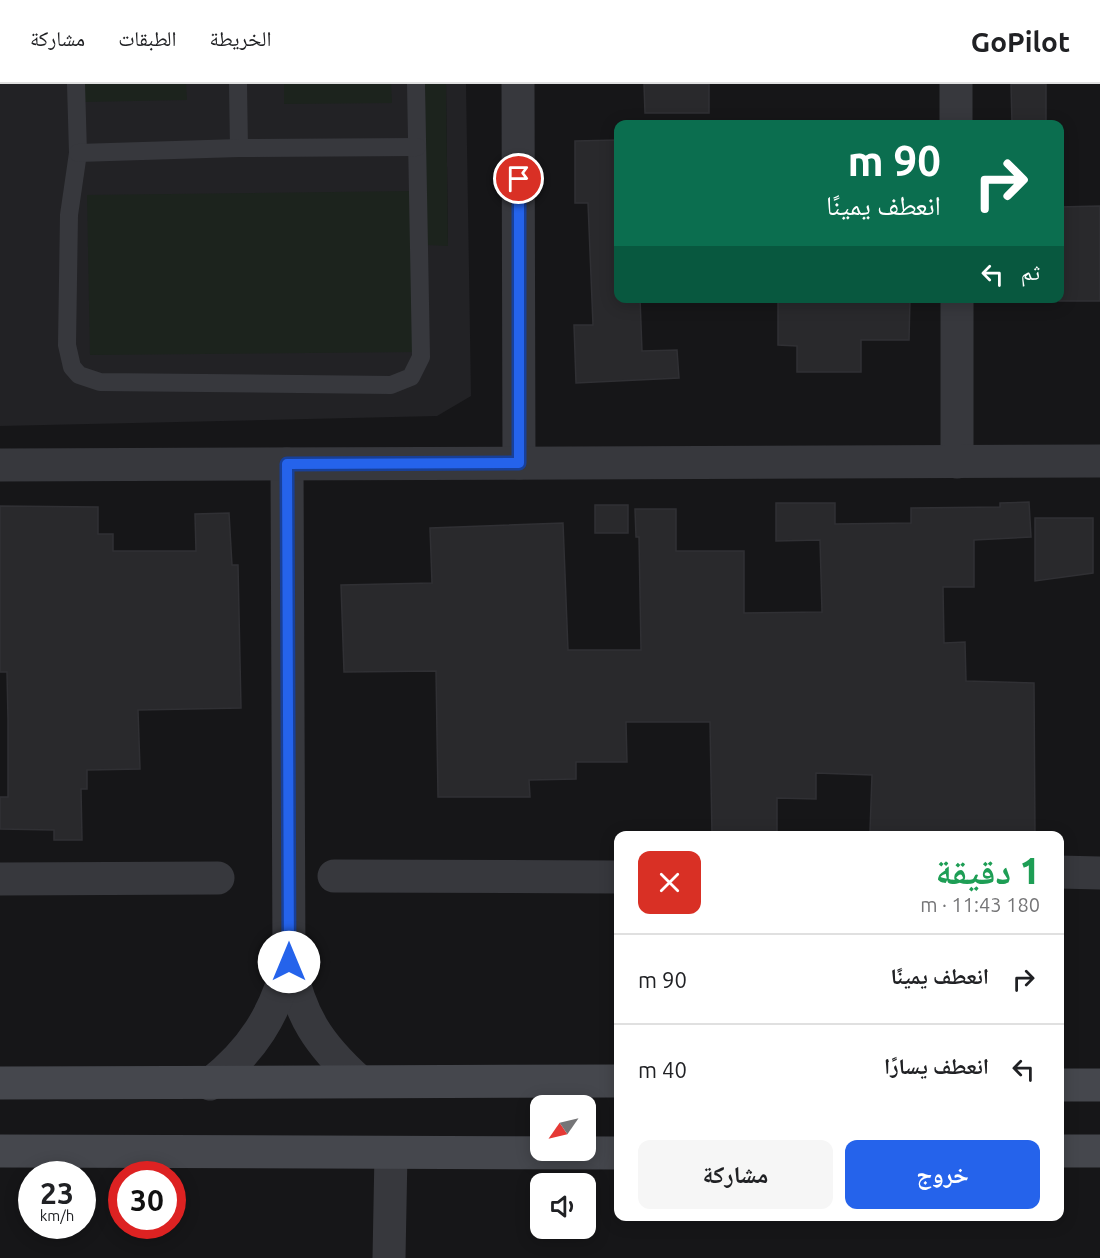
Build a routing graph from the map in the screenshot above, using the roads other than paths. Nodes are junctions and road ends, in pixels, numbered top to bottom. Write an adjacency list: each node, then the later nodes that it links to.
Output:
1 (76, 84): 9 (lane)
2 (238, 84): 8 (lane)
3 (416, 84): 7 (lane)
4 (518, 84): 13 (street)
5 (956, 84): 6 (street)
6 (956, 120)
7 (417, 147): 8 (lane); 9 (lane)
8 (239, 148): 9 (lane)
9 (78, 153)
10 (957, 303): 12 (street)
11 (1100, 461): 12 (street)
12 (957, 462): 13 (street)
13 (519, 463): 14 (street)
14 (287, 464): 15 (street); 22 (street)
15 (0, 465)
16 (1064, 872): 17 (street)
17 (1100, 873)
18 (334, 876): 19 (street)
19 (614, 877)
20 (218, 878): 21 (street)
21 (0, 879)
22 (289, 962): 23 (street); 26 (street)
23 (359, 1081): 24 (main road); 26 (main road)
24 (614, 1082)
25 (0, 1083): 26 (main road)
26 (210, 1084)
27 (1100, 1084): 28 (main road)
28 (1064, 1085)
29 (1064, 1151): 30 (main road)
30 (1100, 1151)
31 (391, 1153): 32 (main road); 33 (main road); 34 (street)
32 (614, 1153)
33 (3, 1155)
34 (389, 1258)

